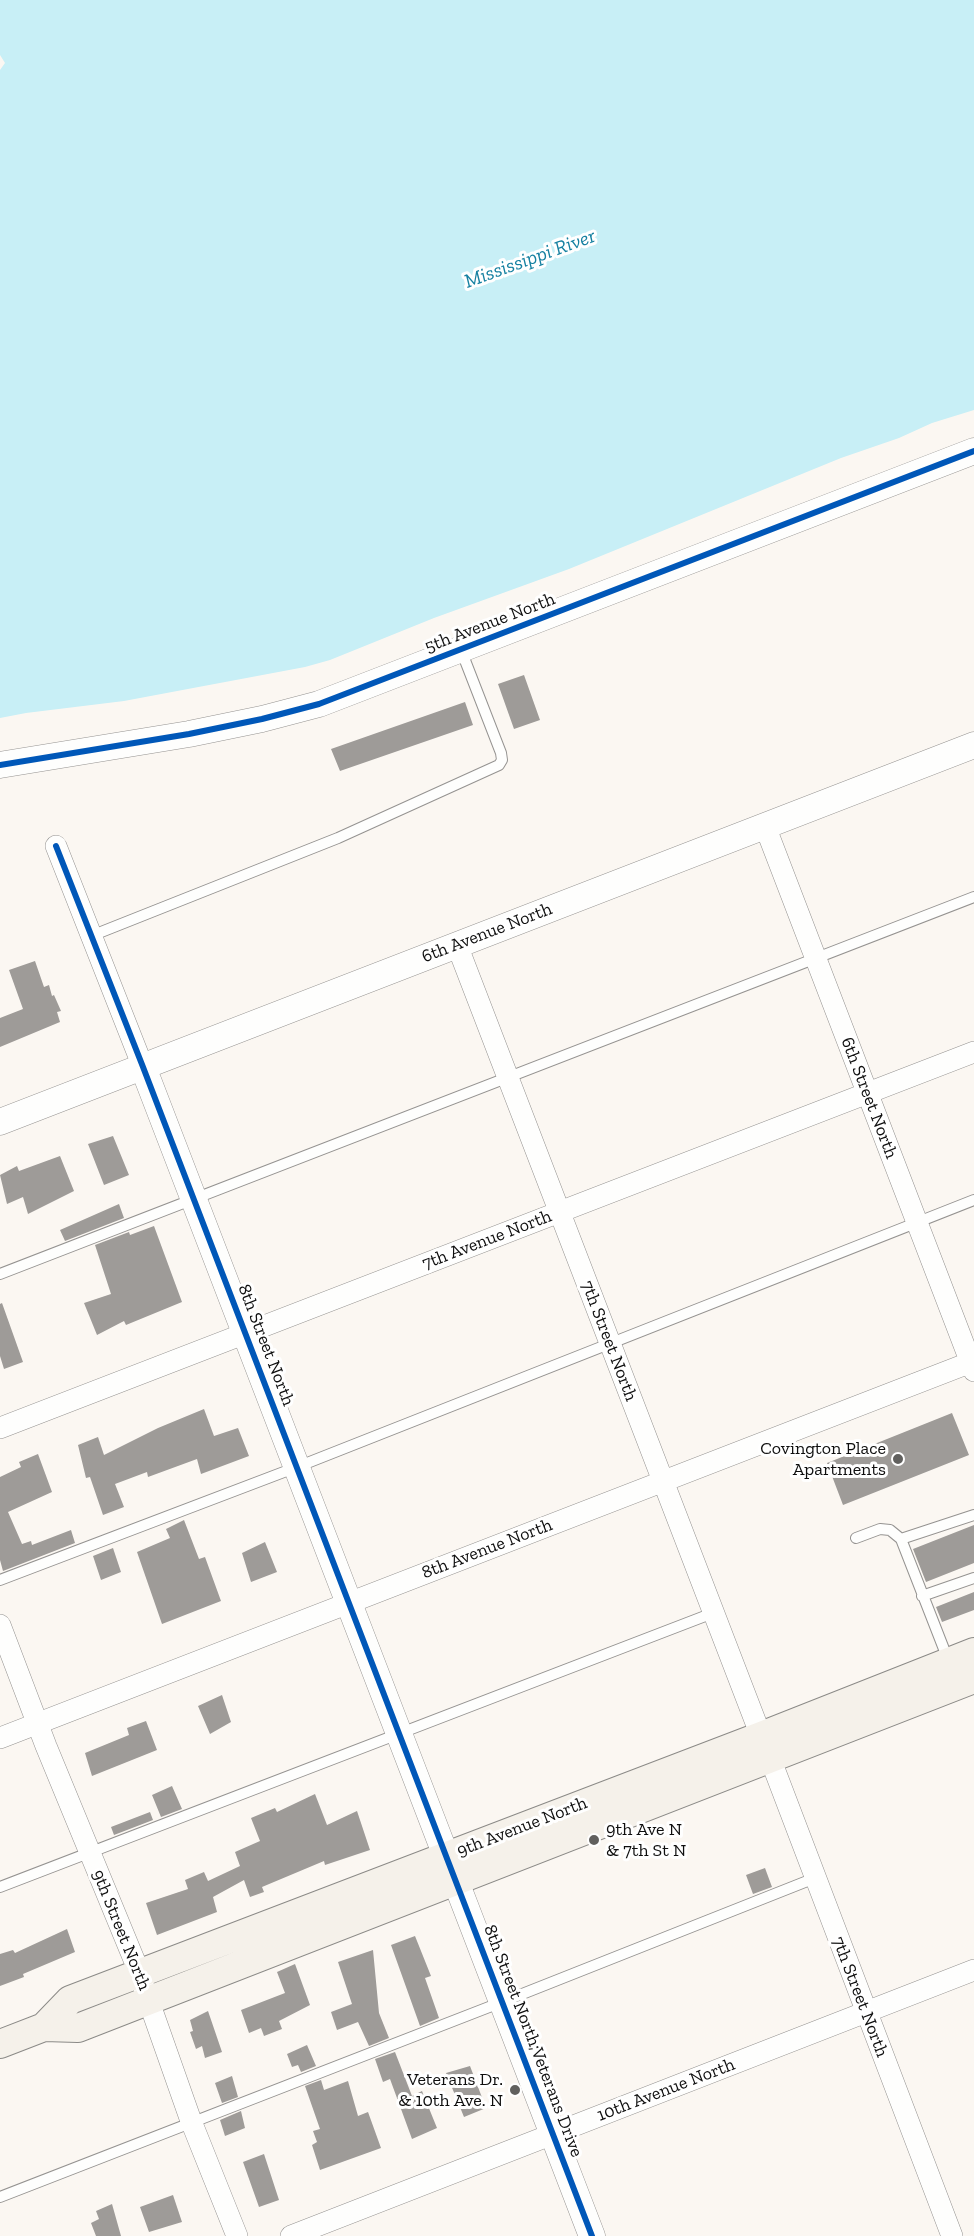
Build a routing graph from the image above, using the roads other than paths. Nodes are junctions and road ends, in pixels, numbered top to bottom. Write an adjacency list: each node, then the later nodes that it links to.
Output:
1 (974, 451): 2 (street, 5th Avenue North)
2 (461, 650): 4 (street, 5th Avenue North); 8 (lane)
3 (974, 745): 5 (street, 6th Avenue North)
4 (0, 765)
5 (765, 826): 9 (street, 6th Avenue North); 10 (street, 6th Street North)
6 (56, 846): 8 (street, 8th Street North)
7 (974, 897): 10 (lane)
8 (91, 936): 12 (street, 8th Street North)
9 (457, 945): 12 (street, 6th Avenue North); 13 (street, 7th Street North)
10 (816, 959): 13 (lane); 14 (street, 6th Street North)
11 (974, 1052): 14 (street, 7th Avenue North)
12 (143, 1066): 15 (street, 6th Avenue North); 16 (street, 8th Street North)
13 (507, 1076): 16 (lane); 18 (street, 7th Street North)
14 (867, 1093): 18 (street, 7th Avenue North); 19 (street, 6th Street North)
15 (0, 1122)
16 (194, 1198): 20 (lane); 21 (street, 8th Street North)
17 (974, 1200): 19 (lane)
18 (559, 1212): 21 (street, 7th Avenue North); 22 (street, 7th Street North)
19 (917, 1223): 22 (lane); 23 (street, 6th Street North)
20 (0, 1274)
21 (246, 1333): 24 (street, 7th Avenue North); 25 (street, 8th Street North)
22 (609, 1342): 25 (lane); 26 (street, 7th Street North)
23 (973, 1364): 26 (street, 8th Avenue North)
24 (0, 1428)
25 (297, 1467): 31 (lane); 33 (street, 8th Street North)
26 (663, 1481): 33 (street, 8th Avenue North); 34 (street, 7th Street North)
27 (974, 1515): 29 (lane)
28 (856, 1538): 29 (lane)
29 (901, 1539): 32 (lane)
30 (974, 1578): 32 (lane)
31 (0, 1580)
32 (922, 1596): 36 (lane)
33 (349, 1602): 38 (street, 8th Avenue North); 39 (street, 8th Street North)
34 (713, 1613): 39 (lane); 41 (street, 7th Street North)
35 (0, 1625): 38 (street, 9th Street North)
36 (961, 1657): 41 (main road, 9th Avenue North)
37 (974, 1679): 41 (main road, 9th Avenue North)
38 (37, 1723): 40 (street, 8th Avenue North); 42 (street, 9th Street North)
39 (399, 1733): 42 (lane); 43 (street, 8th Street North)
40 (0, 1738)
41 (765, 1747): 43 (main road, 9th Avenue North); 44 (street, 7th Street North)
42 (90, 1852): 45 (lane); 47 (street, 9th Street North)
43 (451, 1868): 47 (main road, 9th Avenue North); 48 (street, 8th Street North;Veterans Drive)
44 (815, 1878): 48 (lane); 49 (street, 7th Street North)
45 (0, 1887)
46 (974, 1970): 49 (street, 10th Avenue North)
47 (144, 1987): 50 (main road, 9th Avenue North); 51 (street, 9th Street North)
48 (502, 2002): 51 (lane); 52 (street, 8th Street North;Veterans Drive)
49 (866, 2012): 52 (street, 10th Avenue North); 57 (street, 7th Street North)
50 (0, 2044)
51 (191, 2121): 53 (lane); 54 (street, 9th Street North)
52 (553, 2134): 55 (street, 10th Avenue North); 56 (street, 8th Street North;Veterans Drive)
53 (0, 2197)
54 (237, 2236)
55 (291, 2236)
56 (592, 2236)
57 (952, 2236)

